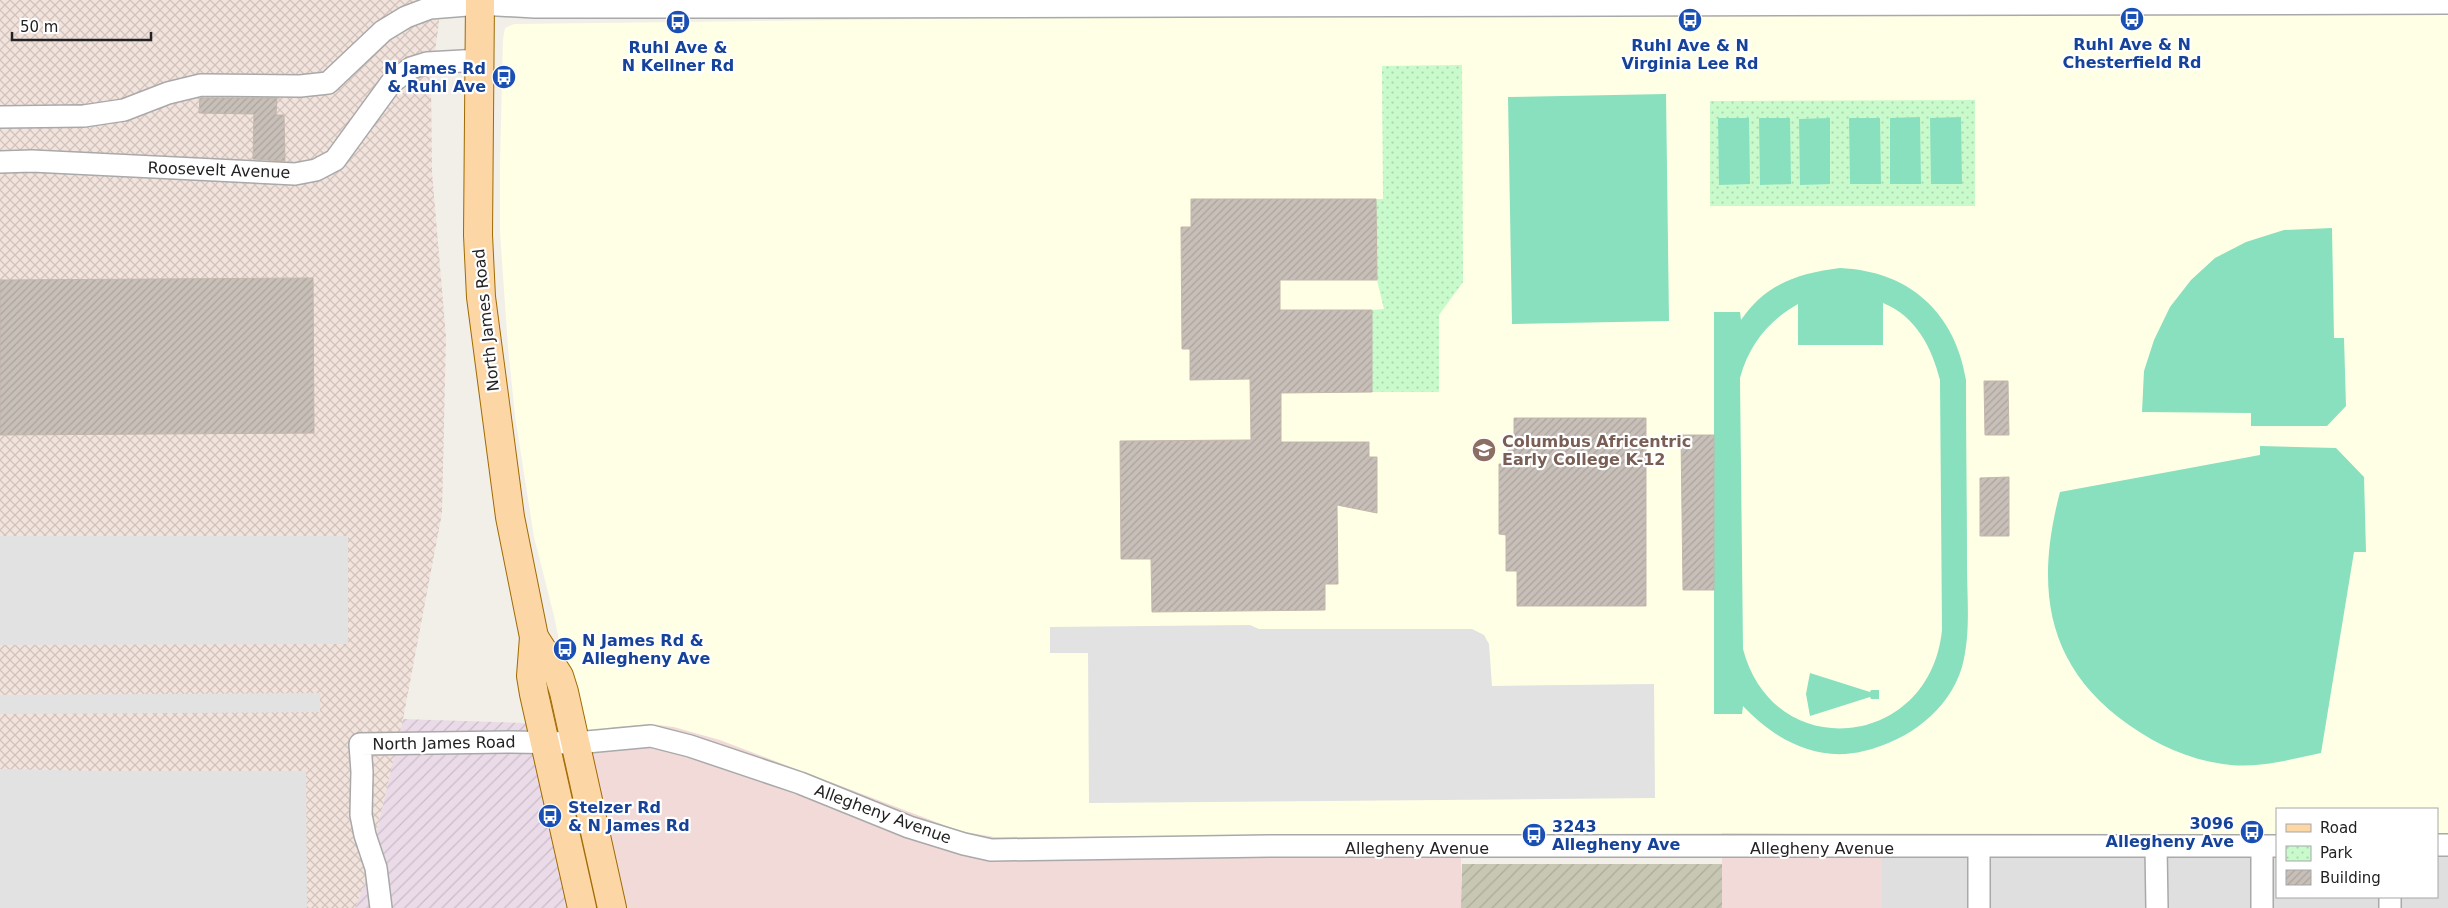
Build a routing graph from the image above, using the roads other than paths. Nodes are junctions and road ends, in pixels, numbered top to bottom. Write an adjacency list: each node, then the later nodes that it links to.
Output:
1 (480, 2): 7 (street); 8 (main road, North James Road); 9 (street)
2 (1597, 2): 3 (street); 5 (street)
3 (2185, 2): 6 (street)
4 (1026, 3): 5 (street); 7 (street)
5 (1301, 3)
6 (2448, 3)
7 (765, 4)
8 (480, 60): 10 (street, Roosevelt Avenue); 11 (main road, North James Road)
9 (0, 117)
10 (0, 162)
11 (534, 637): 12 (main road, North James Road); 13 (main road, North James Road)
12 (545, 743): 13 (street, North James Road); 17 (street, North James Road); 18 (main road)
13 (576, 743): 15 (street, Allegheny Avenue); 19 (main road)
14 (2269, 846): 16 (street, Allegheny Avenue); 22 (street)
15 (1979, 847): 16 (street, Allegheny Avenue); 20 (street)
16 (2156, 847): 21 (street)
17 (381, 908)
18 (582, 908)
19 (612, 908)
20 (1979, 908)
21 (2157, 908)
22 (2262, 908)

